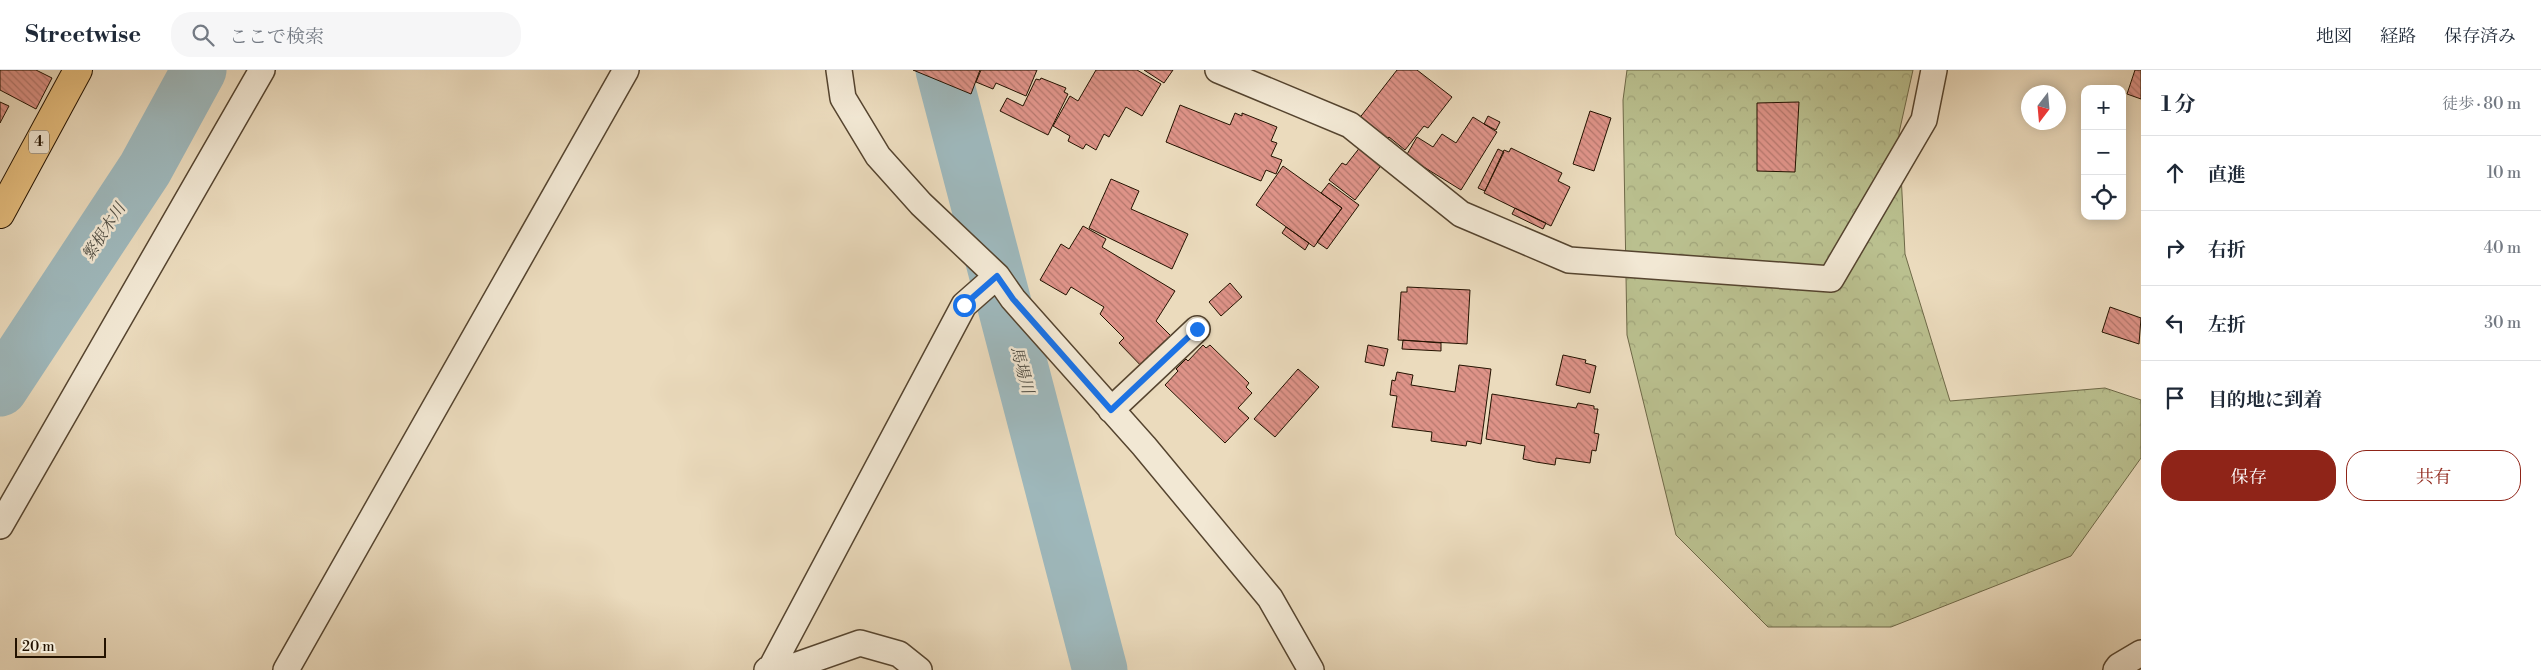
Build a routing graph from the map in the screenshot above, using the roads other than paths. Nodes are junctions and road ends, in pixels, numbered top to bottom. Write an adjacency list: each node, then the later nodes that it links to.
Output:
1 (78, 70): 7 (main road, 4)
2 (262, 70): 11 (street)
3 (626, 70): 14 (street)
4 (839, 70): 8 (street)
5 (1218, 70): 6 (street)
6 (1934, 70)
7 (0, 214)
8 (997, 276): 10 (street); 13 (street)
9 (1197, 329): 10 (street)
10 (1111, 410): 16 (street)
11 (0, 526)
12 (2141, 653): 17 (street)
13 (769, 669): 15 (street)
14 (286, 670)
15 (919, 670)
16 (1310, 670)
17 (2116, 670)

